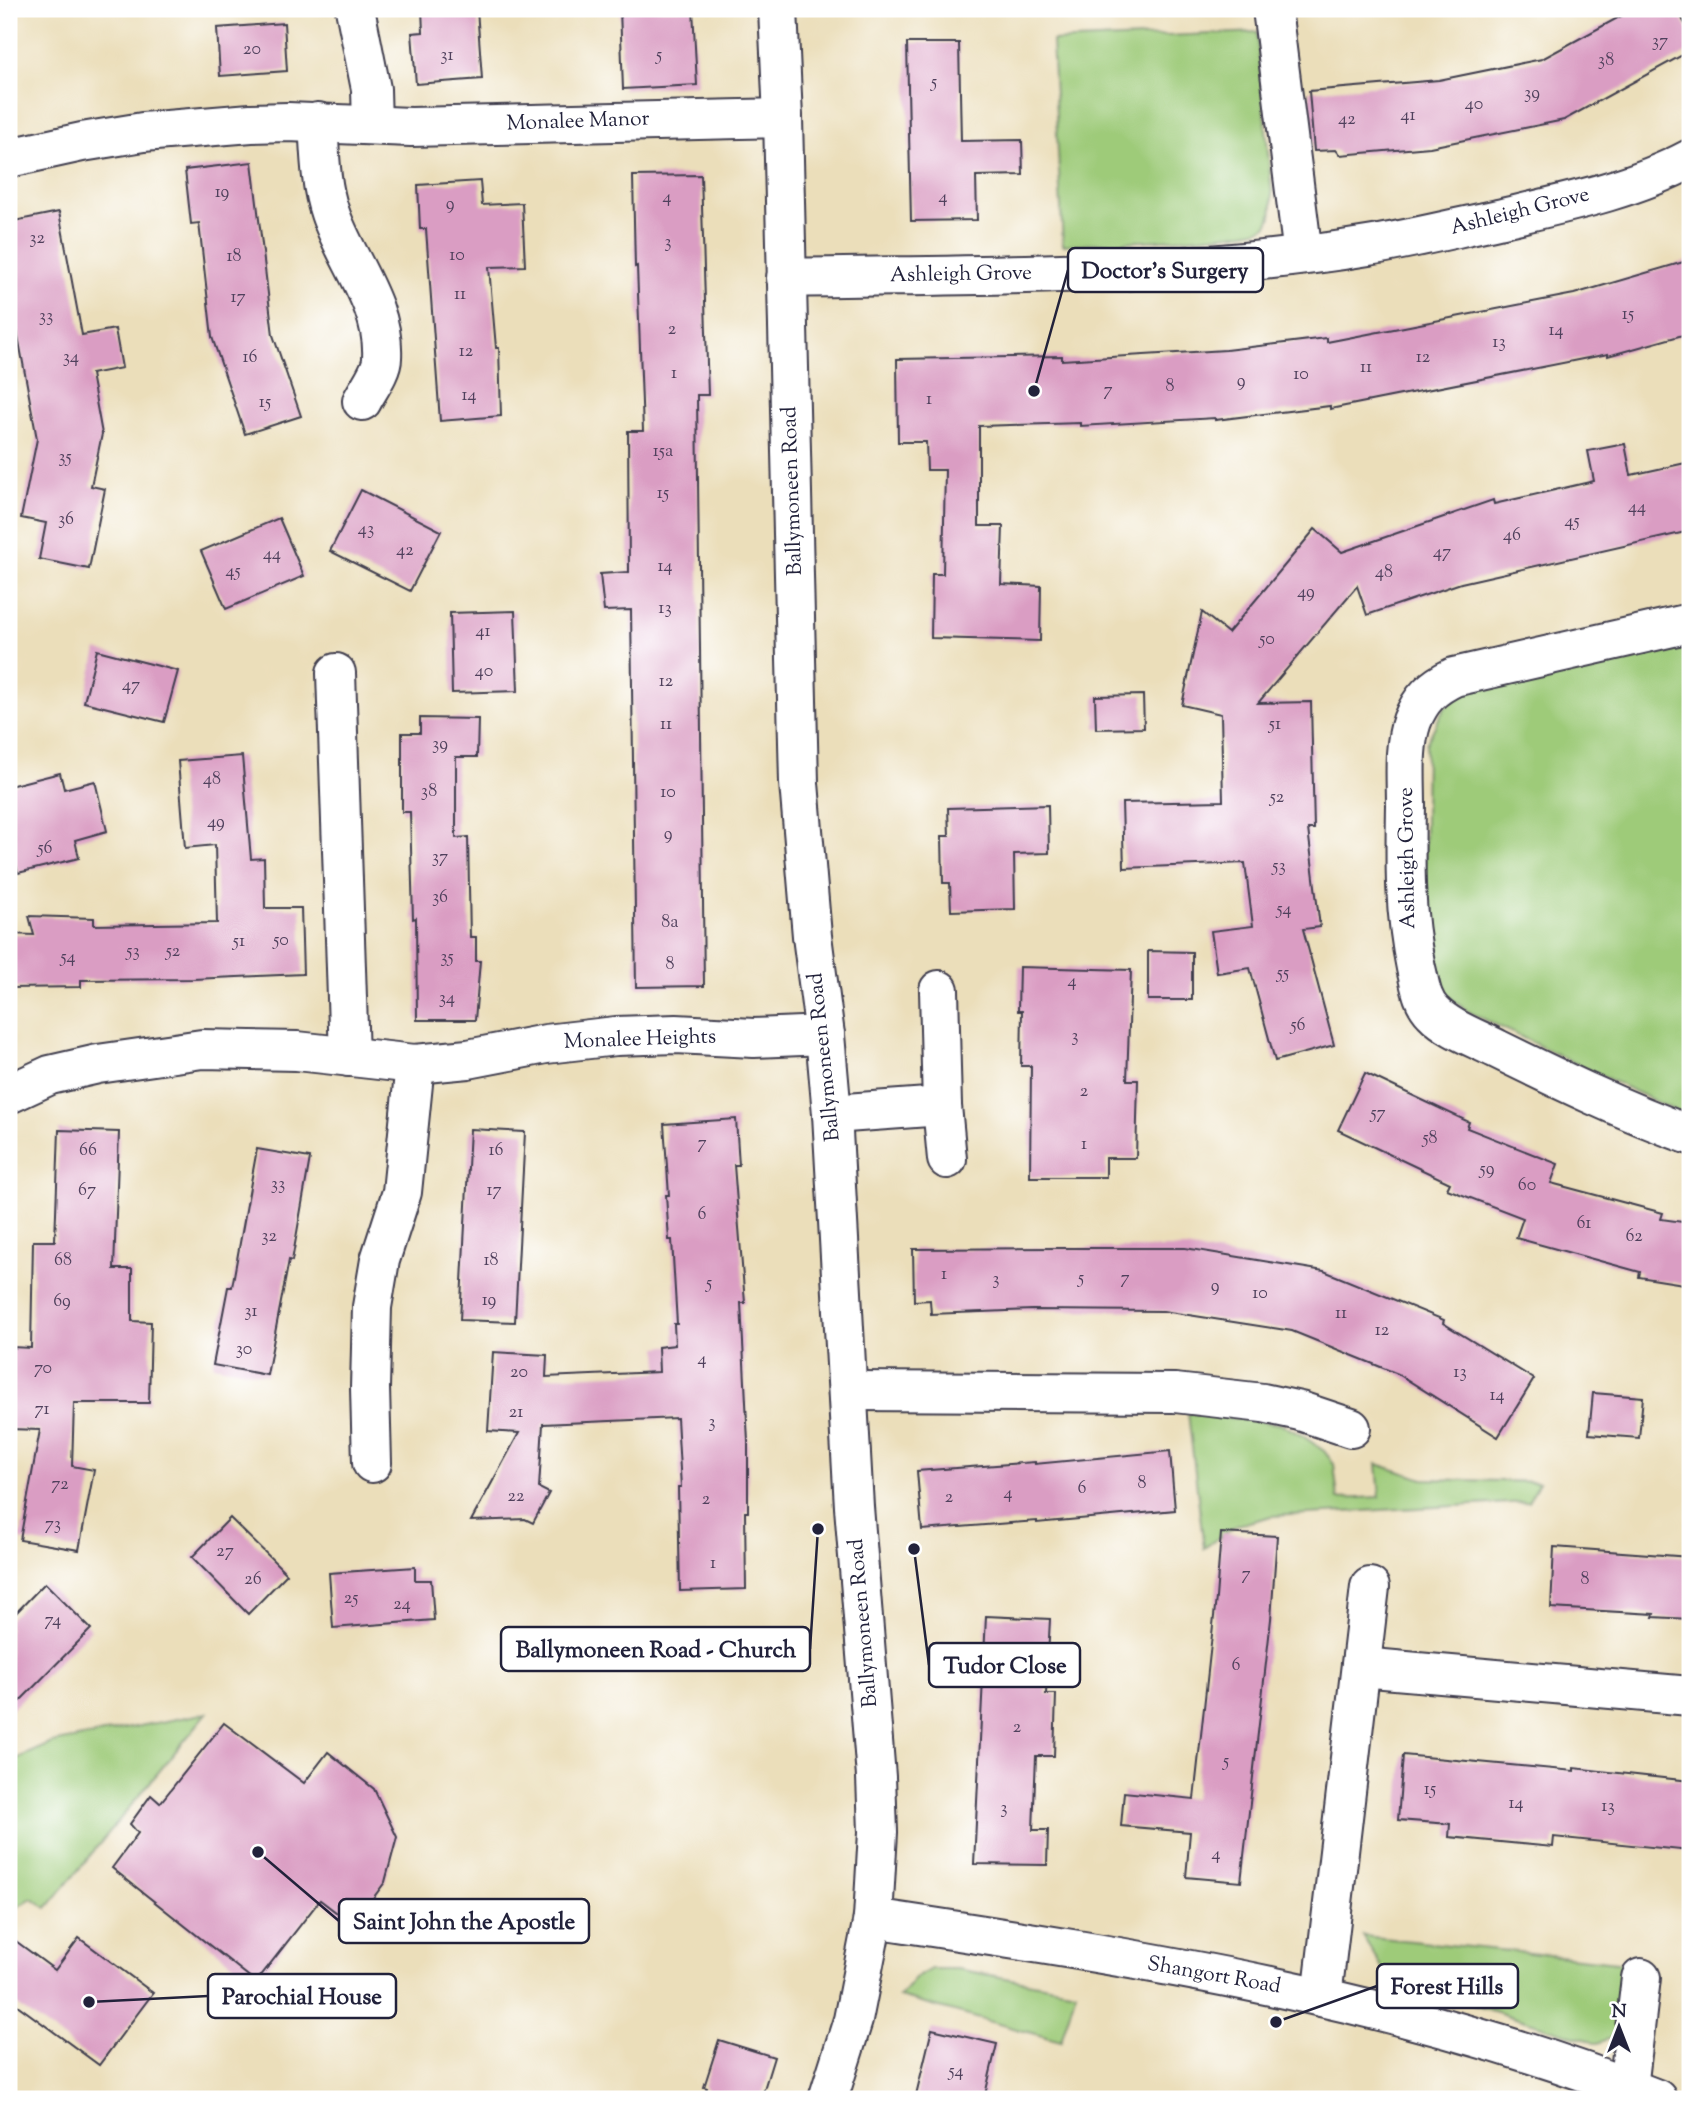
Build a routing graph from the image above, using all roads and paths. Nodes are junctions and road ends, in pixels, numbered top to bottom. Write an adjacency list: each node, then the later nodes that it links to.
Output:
1 (355, 9): 6 (street)
2 (778, 9): 4 (street, Ballymoneen Road)
3 (1272, 9): 9 (street)
4 (783, 118): 6 (street, Monalee Manor); 10 (street, Ballymoneen Road)
5 (318, 122): 6 (street, Monalee Manor); 7 (street, Monalee Manor); 11 (street)
6 (372, 125)
7 (9, 158)
8 (1690, 159): 9 (street, Ashleigh Grove)
9 (1303, 255): 10 (street, Ashleigh Grove)
10 (786, 278): 15 (street, Ballymoneen Road)
11 (362, 401)
12 (1690, 623): 21 (street, Ashleigh Grove)
13 (336, 673): 16 (street)
14 (939, 990): 19 (street)
15 (825, 1035): 17 (street, Monalee Heights); 20 (street, Ballymoneen Road)
16 (349, 1057): 17 (street, Monalee Heights); 18 (street, Monalee Heights)
17 (415, 1064): 25 (street)
18 (9, 1094)
19 (942, 1107): 20 (street); 22 (street)
20 (832, 1114): 23 (street, Ballymoneen Road)
21 (1690, 1135)
22 (947, 1159)
23 (849, 1391): 24 (street); 29 (street, Ballymoneen Road)
24 (1351, 1428)
25 (372, 1463)
26 (1370, 1587): 27 (street)
27 (1361, 1667): 28 (street); 31 (street)
28 (1690, 1696)
29 (873, 1918): 31 (street, Shangort Road); 33 (street, Ballymoneen Road)
30 (1641, 1978): 32 (street, Shangort Road)
31 (1322, 1997): 32 (street, Shangort Road)
32 (1642, 2094)
33 (828, 2099)

